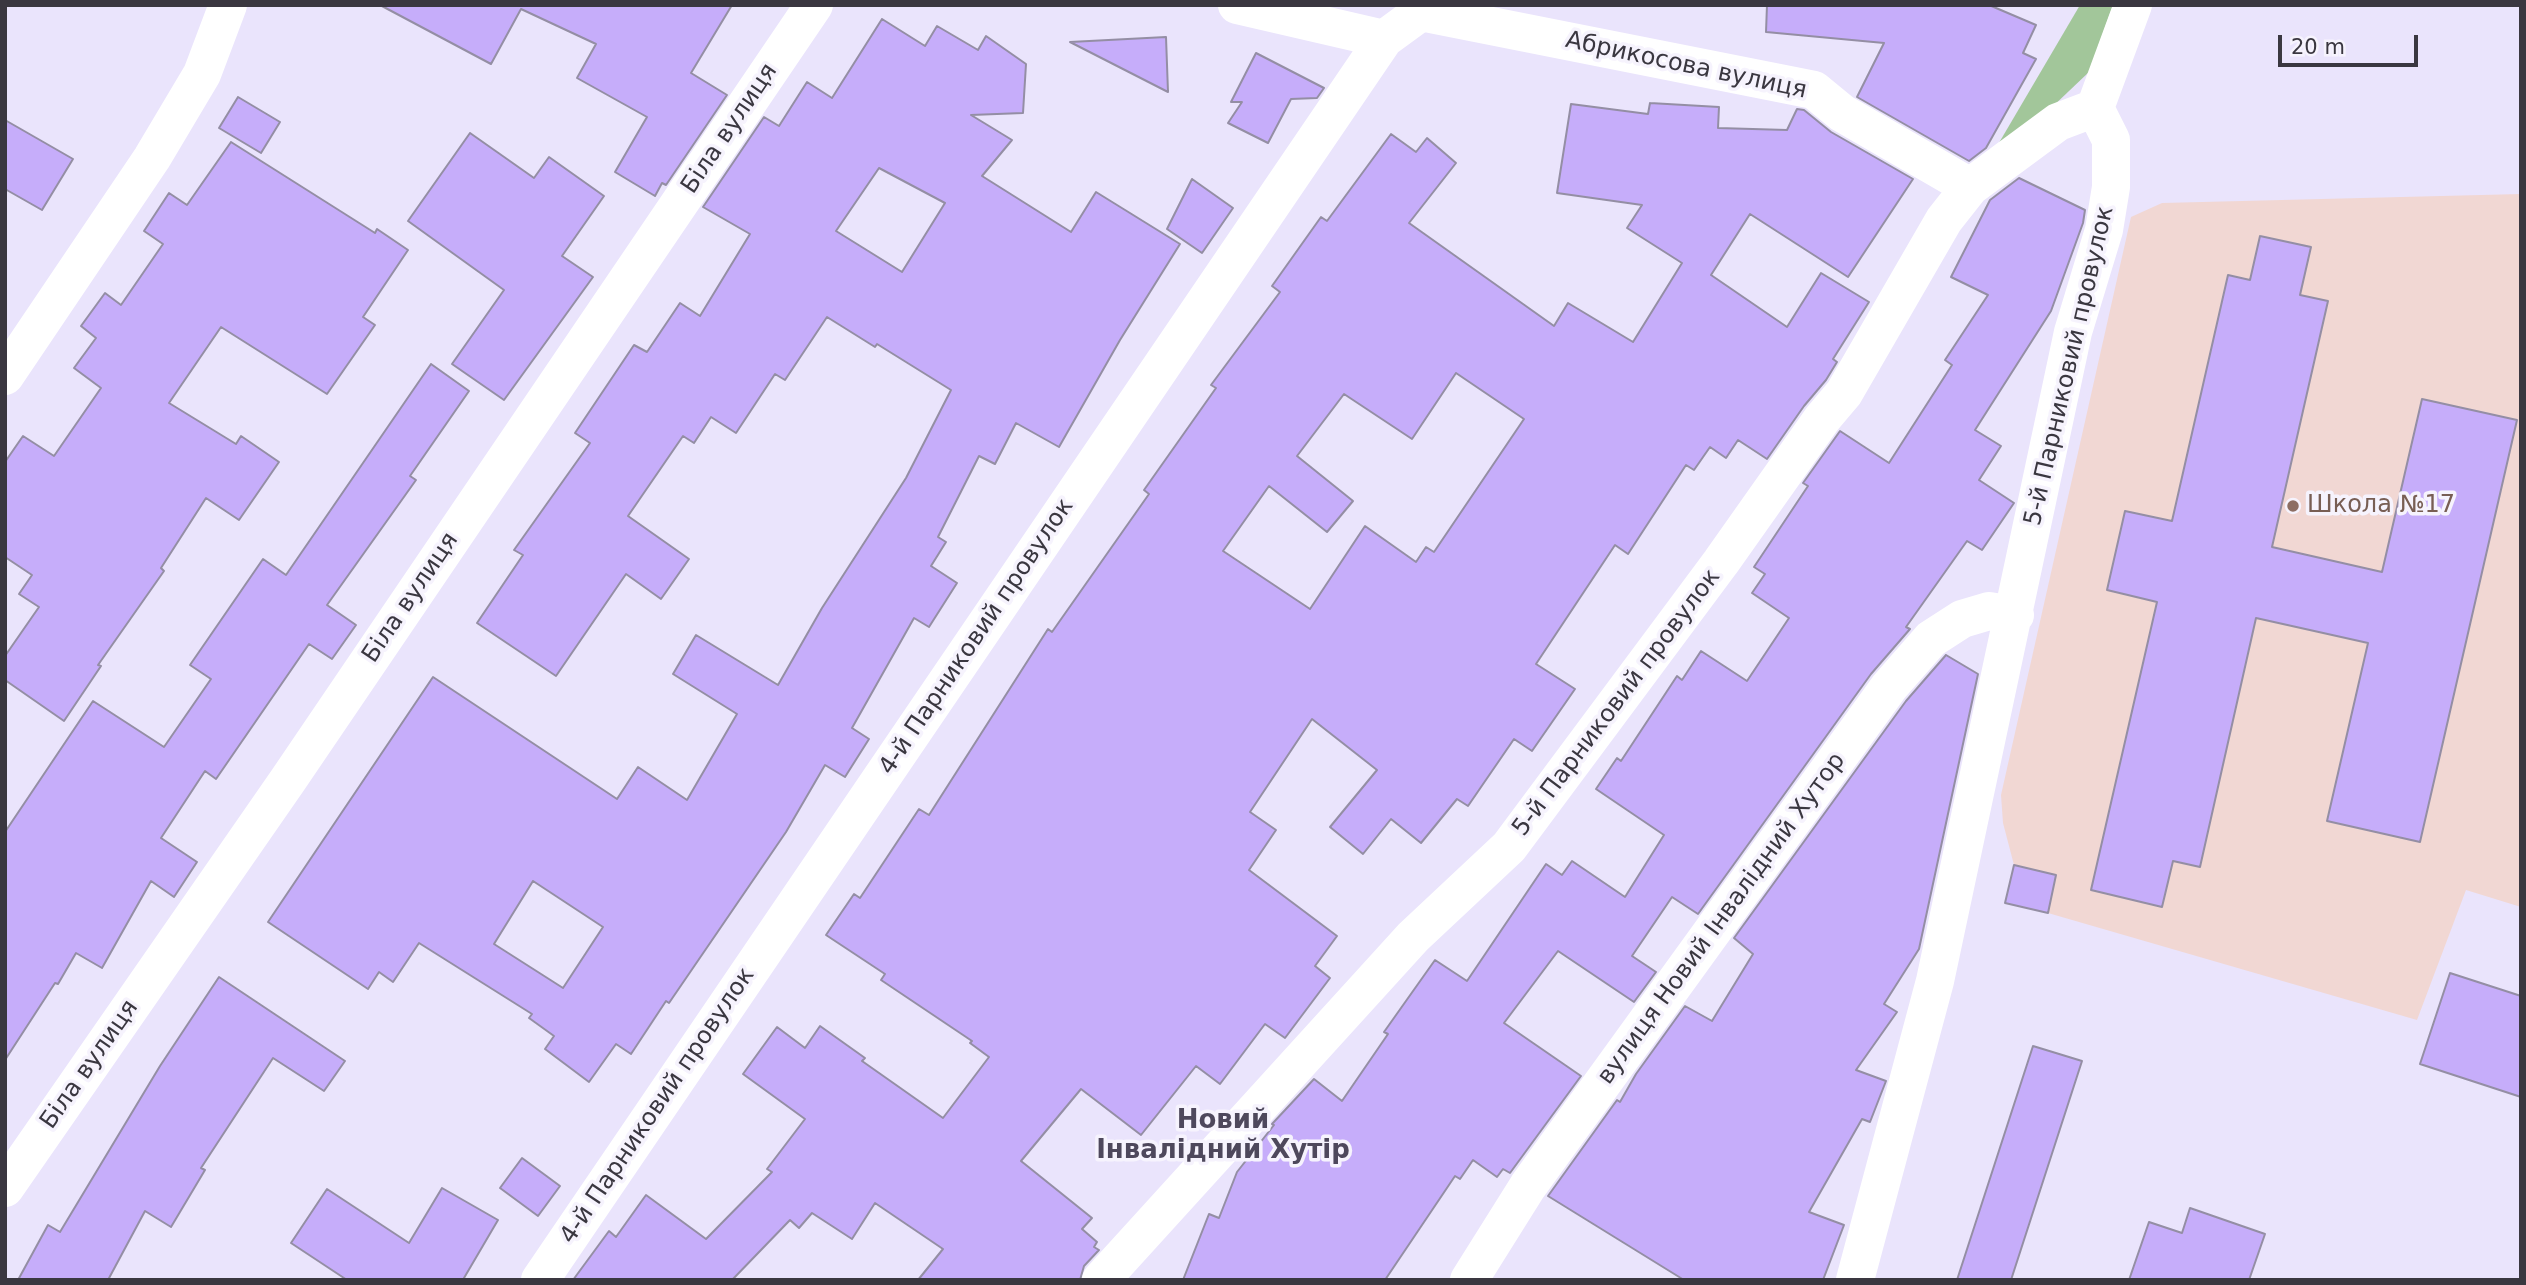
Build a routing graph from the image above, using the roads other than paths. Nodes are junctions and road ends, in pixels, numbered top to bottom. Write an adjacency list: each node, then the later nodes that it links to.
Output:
1 (228, 5): 9 (street)
2 (814, 5): 11 (street, Біла вулиця)
3 (1237, 5): 6 (street)
4 (2133, 5): 7 (street)
5 (1423, 9): 6 (street, 4-й Парниковий провулок); 8 (street, Абрикосова вулиця)
6 (1384, 38): 12 (street, 4-й Парниковий провулок)
7 (2095, 108): 8 (street, 5-й Парниковий провулок); 10 (street, 5-й Парниковий провулок)
8 (1970, 187): 13 (street, 5-й Парниковий провулок)
9 (5, 376)
10 (2015, 615): 14 (street, вулиця Новий Інвалідний Хутор); 15 (street, 5-й Парниковий провулок)
11 (5, 1188)
12 (540, 1280)
13 (1101, 1280)
14 (1469, 1280)
15 (1855, 1280)

